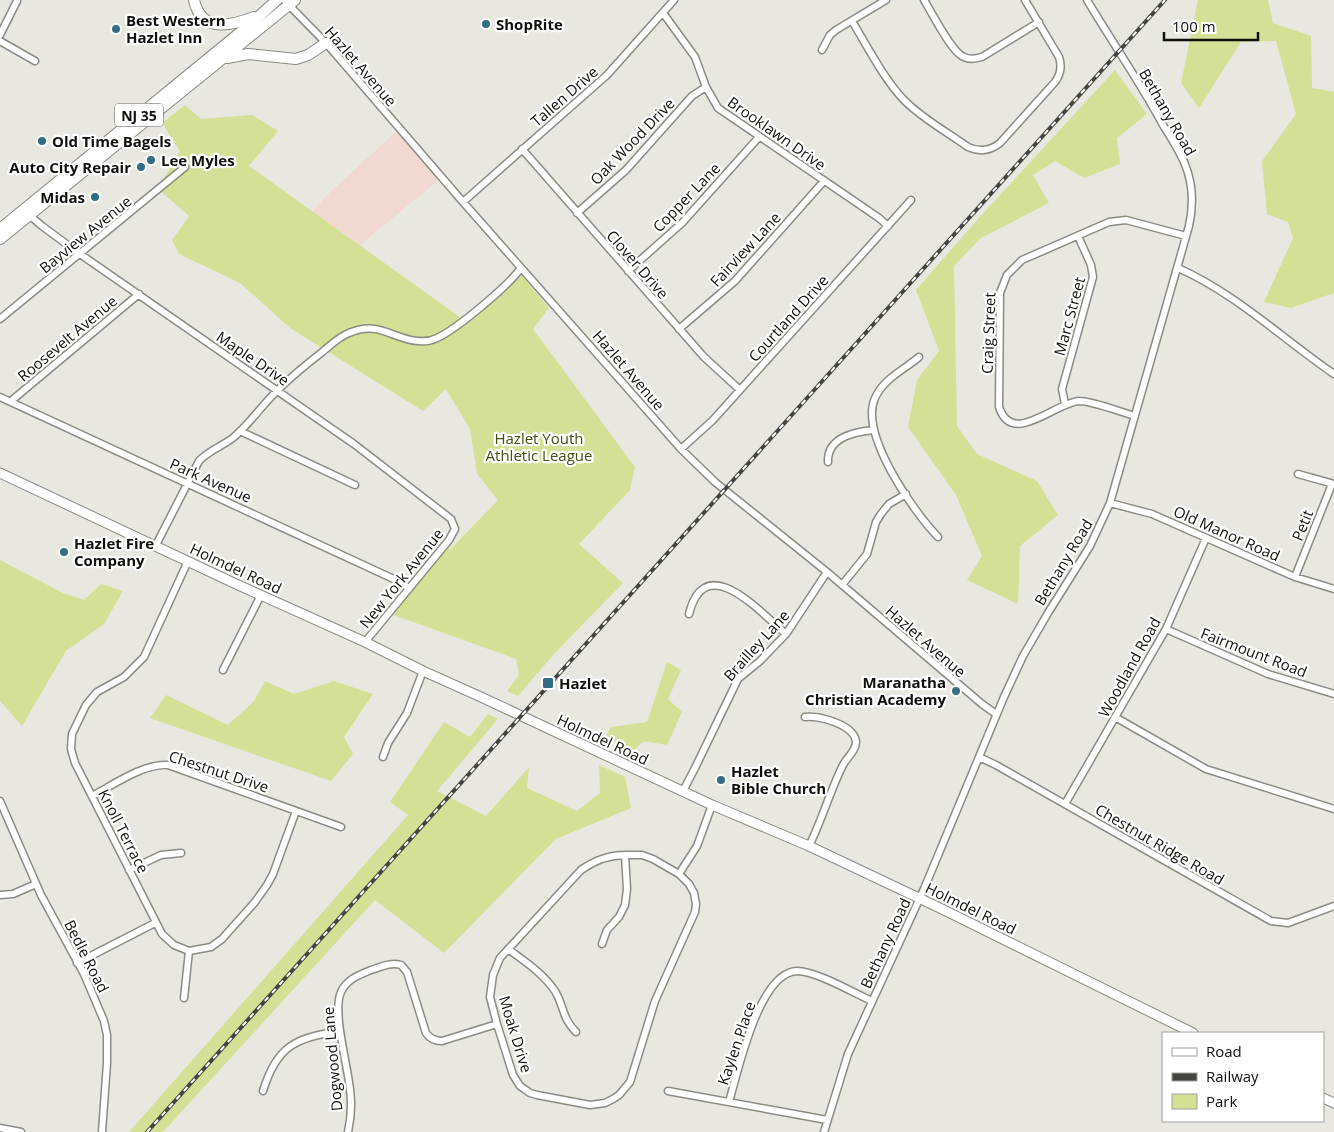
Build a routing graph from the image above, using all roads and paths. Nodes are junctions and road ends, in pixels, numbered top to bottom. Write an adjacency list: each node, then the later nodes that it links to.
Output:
1 (194, 0): 11 (highway)
2 (277, 0): 11 (highway, NJ 35)
3 (674, 0): 10 (street, Tallen Drive)
4 (886, 0): 12 (street)
5 (924, 0): 13 (street)
6 (1025, 0): 13 (street)
7 (1087, 0): 32 (street, Bethany Road)
8 (17, 1): 14 (street)
9 (289, 2): 16 (street, Hazlet Avenue); 18 (highway, NJ 35)
10 (663, 13): 20 (street, Brooklawn Drive); 22 (street, Tallen Drive)
11 (259, 15): 30 (highway, NJ 35)
12 (852, 21): 13 (street); 17 (street)
13 (1039, 22)
14 (0, 35)
15 (0, 41): 19 (street)
16 (326, 43): 18 (highway); 26 (street, Hazlet Avenue)
17 (822, 50)
18 (224, 59): 28 (highway, NJ 35)
19 (36, 61)
20 (706, 87): 21 (street, Brooklawn Drive); 27 (street, Oak Wood Drive)
21 (759, 137): 24 (street, Brooklawn Drive); 37 (street, Copper Lane)
22 (522, 149): 26 (street, Tallen Drive); 27 (street, Clover Drive)
23 (185, 167): 34 (street, Bayview Avenue)
24 (824, 181): 29 (street, Brooklawn Drive); 40 (street, Fairview Lane)
25 (912, 200): 29 (street, Courtland Drive)
26 (463, 202): 35 (street, Hazlet Avenue)
27 (577, 213): 37 (street, Clover Drive)
28 (29, 214): 33 (highway, NJ 35); 34 (street, Maple Drive)
29 (888, 226): 44 (street, Courtland Drive)
30 (0, 228)
31 (1078, 236): 32 (street, Craig Street); 47 (street, Marc Street); 47 (street, Craig Street)
32 (1186, 236): 36 (street, Bethany Road)
33 (0, 238)
34 (80, 254): 38 (street, Maple Drive); 39 (street, Bayview Avenue)
35 (521, 268): 43 (street); 51 (street, Hazlet Avenue)
36 (1178, 268): 42 (street); 48 (street, Bethany Road)
37 (628, 271): 40 (street, Clover Drive)
38 (138, 294): 43 (street, Maple Drive); 46 (street, Roosevelt Avenue)
39 (0, 319)
40 (680, 329): 44 (street, Clover Drive)
41 (919, 357): 49 (street)
42 (1334, 374)
43 (277, 390): 50 (street); 60 (street, Maple Drive)
44 (740, 390): 51 (street, Courtland Drive)
45 (0, 397): 46 (street, Park Avenue)
46 (11, 401): 55 (street, Park Avenue)
47 (1065, 404): 48 (street, Craig Street)
48 (1135, 416): 59 (street, Bethany Road)
49 (873, 430): 52 (street); 58 (street)
50 (240, 431): 55 (street); 57 (street)
51 (681, 449): 65 (street, Hazlet Avenue)
52 (828, 462)
53 (0, 473): 63 (main road, Holmdel Road)
54 (1298, 474): 56 (street)
55 (187, 483): 63 (street); 68 (street, Park Avenue)
56 (1333, 484): 66 (street, Petit)
57 (355, 485)
58 (906, 494): 61 (street); 67 (street)
59 (1110, 503): 62 (street, Old Manor Road); 78 (street, Bethany Road)
60 (455, 529): 68 (street, New York Avenue)
61 (938, 537)
62 (1206, 538): 66 (street, Old Manor Road); 72 (street, Woodland Road)
63 (156, 546): 64 (main road, Holmdel Road)
64 (188, 561): 70 (main road, Holmdel Road); 84 (street, Knoll Terrace)
65 (827, 572): 67 (street, Hazlet Avenue); 73 (street, Brailley Lane)
66 (1295, 576): 69 (street, Old Manor Road)
67 (842, 585): 78 (street, Hazlet Avenue)
68 (409, 588): 74 (street, New York Avenue)
69 (1334, 589)
70 (261, 595): 74 (main road, Holmdel Road); 75 (street)
71 (689, 614): 73 (street)
72 (1166, 629): 77 (street, Fairmount Road); 80 (street, Woodland Road)
73 (786, 634): 83 (street, Brailley Lane)
74 (366, 642): 76 (main road, Holmdel Road)
75 (224, 670)
76 (423, 671): 82 (street); 83 (main road, Holmdel Road)
77 (1334, 694)
78 (996, 714): 81 (street, Bethany Road)
79 (805, 717): 91 (street)
80 (1115, 717): 86 (street, Woodland Road); 88 (street)
81 (979, 757): 86 (street, Chestnut Ridge Road); 98 (street, Bethany Road)
82 (383, 758)
83 (682, 791): 87 (main road, Holmdel Road)
84 (92, 796): 89 (street, Chestnut Drive); 94 (street, Knoll Terrace)
85 (0, 801): 96 (street, Bedle Road)
86 (1065, 804): 99 (street, Chestnut Ridge Road)
87 (712, 805): 91 (main road, Holmdel Road); 95 (street)
88 (1334, 809)
89 (296, 811): 90 (street, Chestnut Drive); 103 (street)
90 (341, 827)
91 (809, 846): 98 (main road, Holmdel Road)
92 (181, 854): 94 (street)
93 (625, 855): 95 (street, Moak Drive); 101 (street); 102 (street, Moak Drive)
94 (129, 870): 100 (street, Knoll Terrace)
95 (679, 874): 107 (street, Moak Drive)
96 (36, 884): 97 (street); 104 (street, Bedle Road)
97 (0, 895)
98 (920, 898): 106 (street, Bethany Road); 110 (main road, Holmdel Road)
99 (1334, 906)
100 (155, 923): 103 (street, Knoll Terrace); 104 (street)
101 (602, 944)
102 (508, 949): 107 (street, Moak Drive); 109 (street)
103 (189, 951): 105 (street)
104 (77, 963): 117 (street, Bedle Road)
105 (184, 998)
106 (872, 1001): 113 (street, Kaylen Place); 114 (street, Bethany Road)
107 (497, 1024): 108 (street, Dogwood Lane)
108 (340, 1031): 111 (street); 118 (street, Dogwood Lane)
109 (576, 1032)
110 (1191, 1032)
111 (263, 1091)
112 (668, 1091): 113 (street)
113 (730, 1102): 114 (street)
114 (828, 1120): 119 (street, Bethany Road)
115 (0, 1128): 116 (street)
116 (21, 1132)
117 (102, 1132)
118 (348, 1132)
119 (824, 1132)

